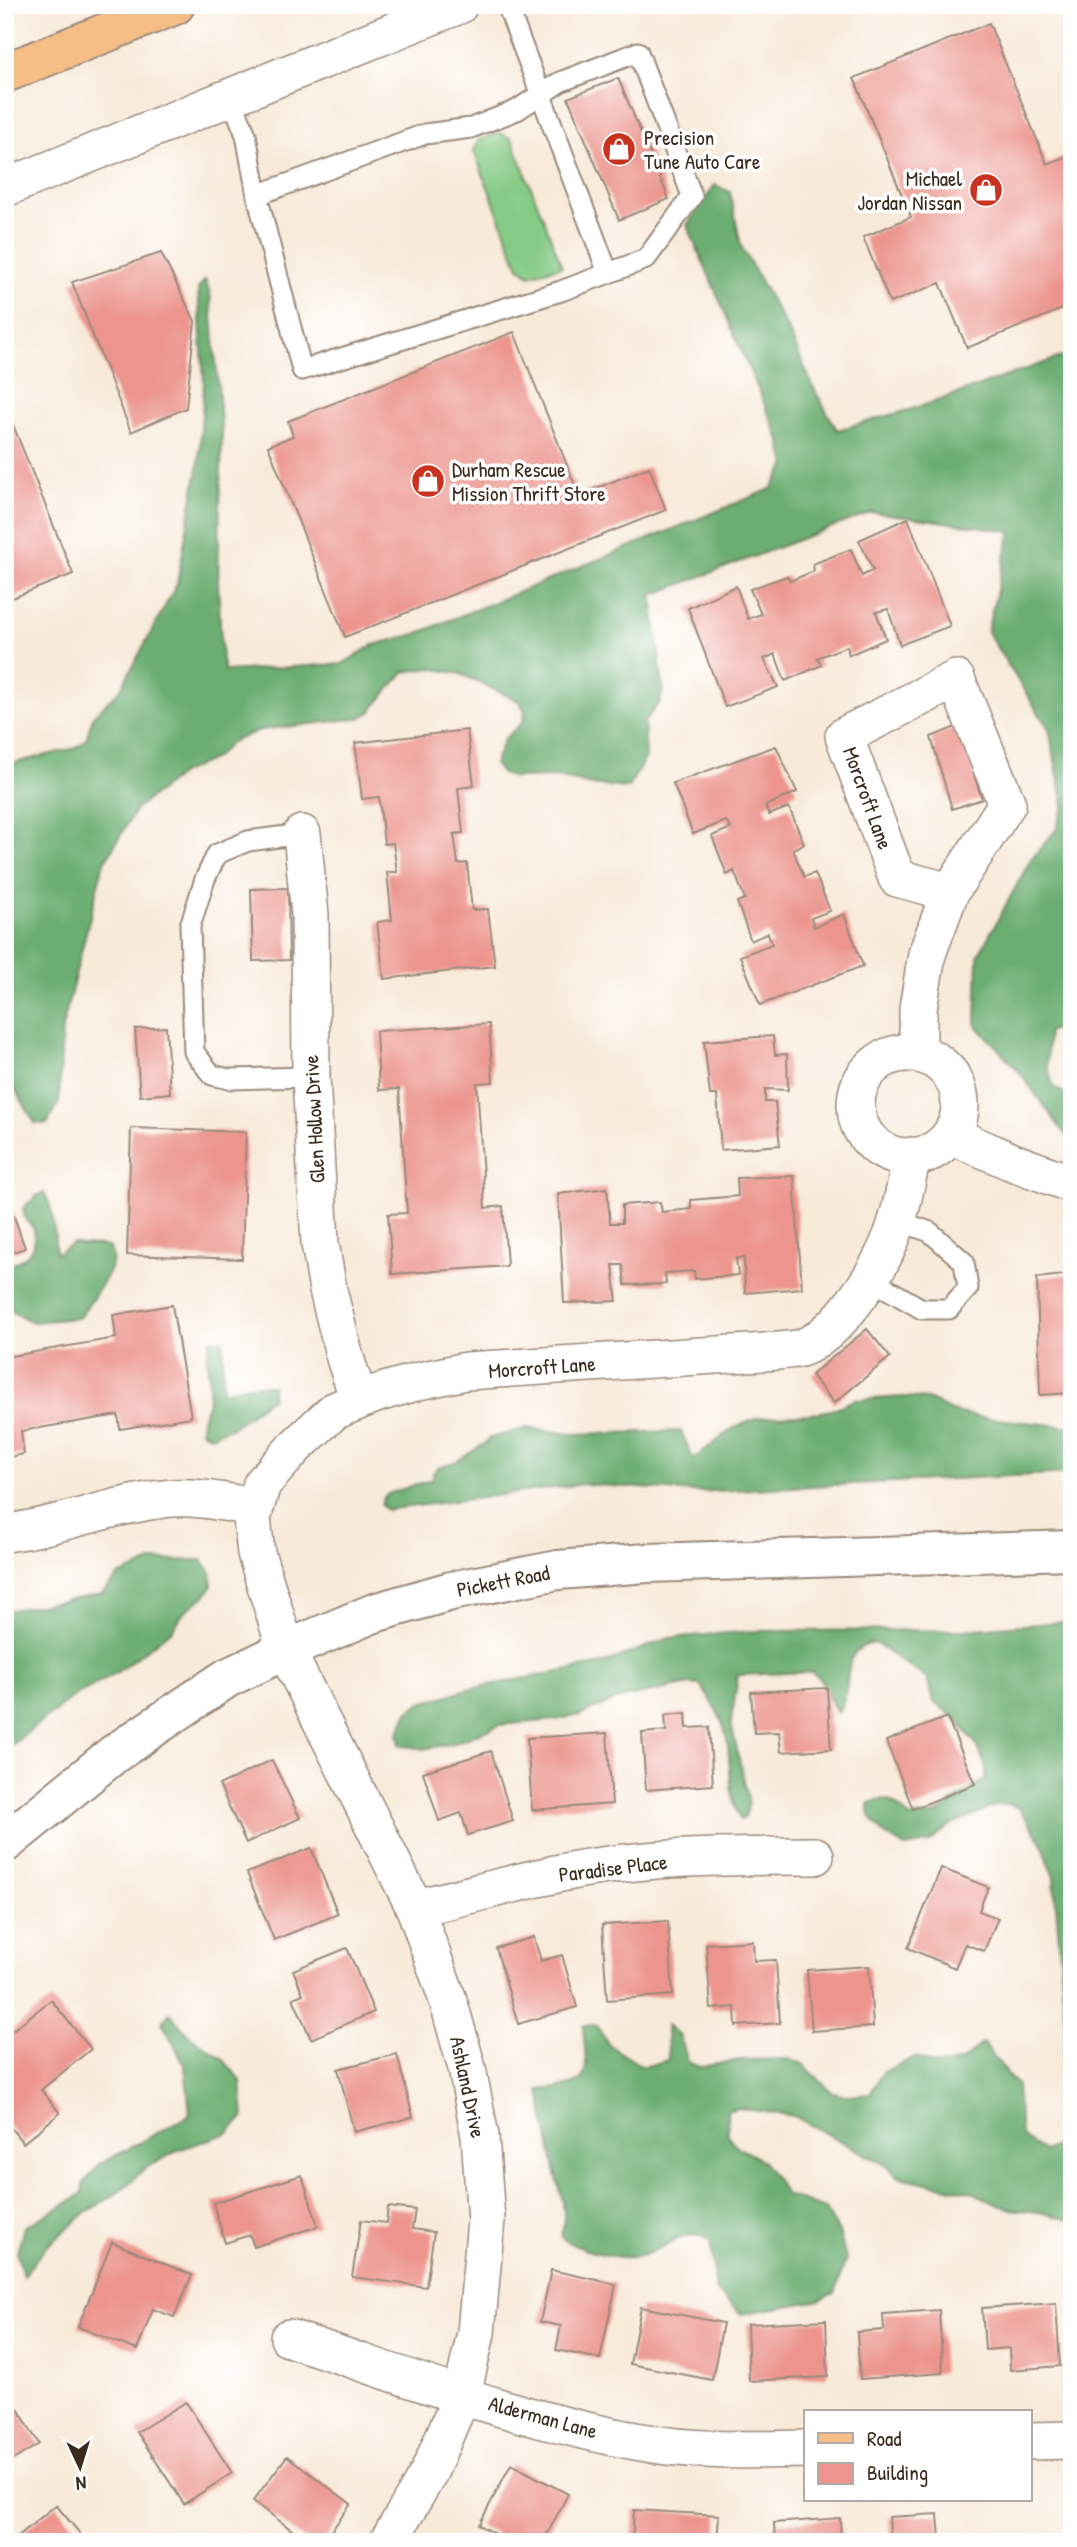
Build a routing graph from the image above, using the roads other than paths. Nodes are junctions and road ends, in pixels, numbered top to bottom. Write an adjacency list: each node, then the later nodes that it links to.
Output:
1 (175, 5): 4 (main road)
2 (459, 5): 6 (street)
3 (508, 5): 5 (lane)
4 (5, 73)
5 (541, 94): 8 (lane); 9 (lane); 9 (lane)
6 (231, 97): 7 (street); 8 (lane)
7 (5, 188)
8 (257, 195): 9 (lane)
9 (608, 273)
10 (303, 834): 13 (street, Glen Hollow Drive); 13 (lane)
11 (950, 892): 11 (street, Morcroft Lane); 12 (street, Morcroft Lane)
12 (918, 1053): 14 (street); 15 (street)
13 (311, 1077): 19 (street, Glen Hollow Drive)
14 (951, 1135): 15 (street); 16 (street)
15 (912, 1156): 17 (street, Morcroft Lane)
16 (1072, 1184)
17 (896, 1220): 18 (street, Morcroft Lane); 18 (lane)
18 (870, 1279): 19 (street, Morcroft Lane)
19 (359, 1400): 20 (street, Morcroft Lane)
20 (253, 1507): 21 (street); 23 (street)
21 (5, 1533)
22 (1072, 1550): 23 (street, Pickett Road)
23 (286, 1650): 24 (street, Pickett Road); 26 (street, Ashland Drive)
24 (5, 1843)
25 (815, 1856): 26 (street, Paradise Place)
26 (415, 1908): 28 (street, Ashland Drive)
27 (289, 2339): 28 (street, Alderman Lane)
28 (462, 2395): 31 (street, Alderman Lane); 32 (street, Ashland Drive)
29 (1072, 2440): 30 (street)
30 (1032, 2441)
31 (804, 2449)
32 (388, 2542)

